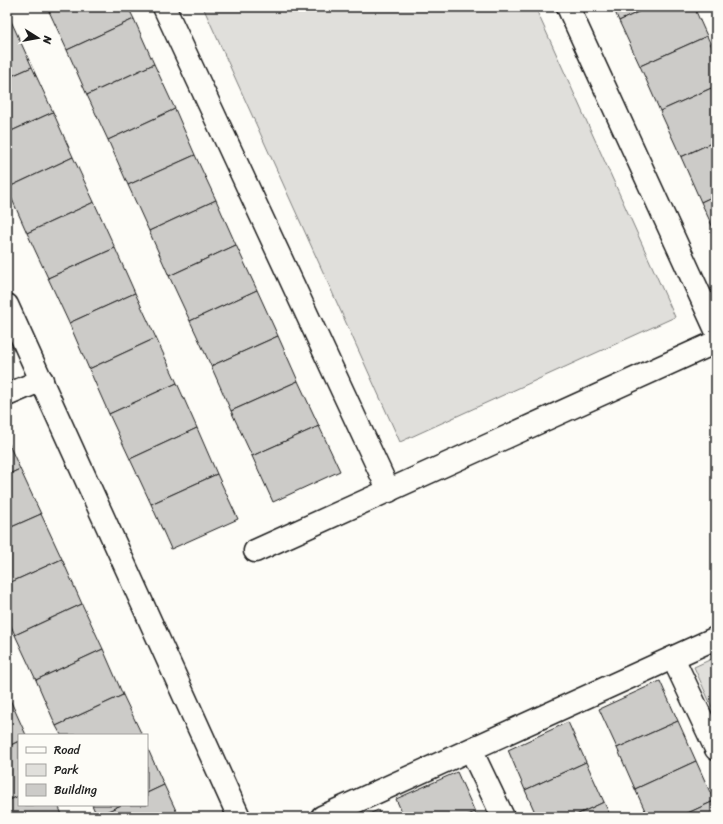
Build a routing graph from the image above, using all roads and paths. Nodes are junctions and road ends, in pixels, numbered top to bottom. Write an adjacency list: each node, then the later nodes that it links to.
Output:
1 (164, 7): 7 (street)
2 (568, 7): 4 (street)
3 (7, 305): 5 (street)
4 (714, 344): 7 (street)
5 (42, 380): 6 (street); 13 (street)
6 (7, 395)
7 (389, 491): 8 (street)
8 (255, 551)
9 (716, 638): 10 (street)
10 (673, 658): 11 (street); 12 (street)
11 (716, 749)
12 (471, 750): 14 (street); 15 (street)
13 (240, 817)
14 (322, 817)
15 (503, 817)

